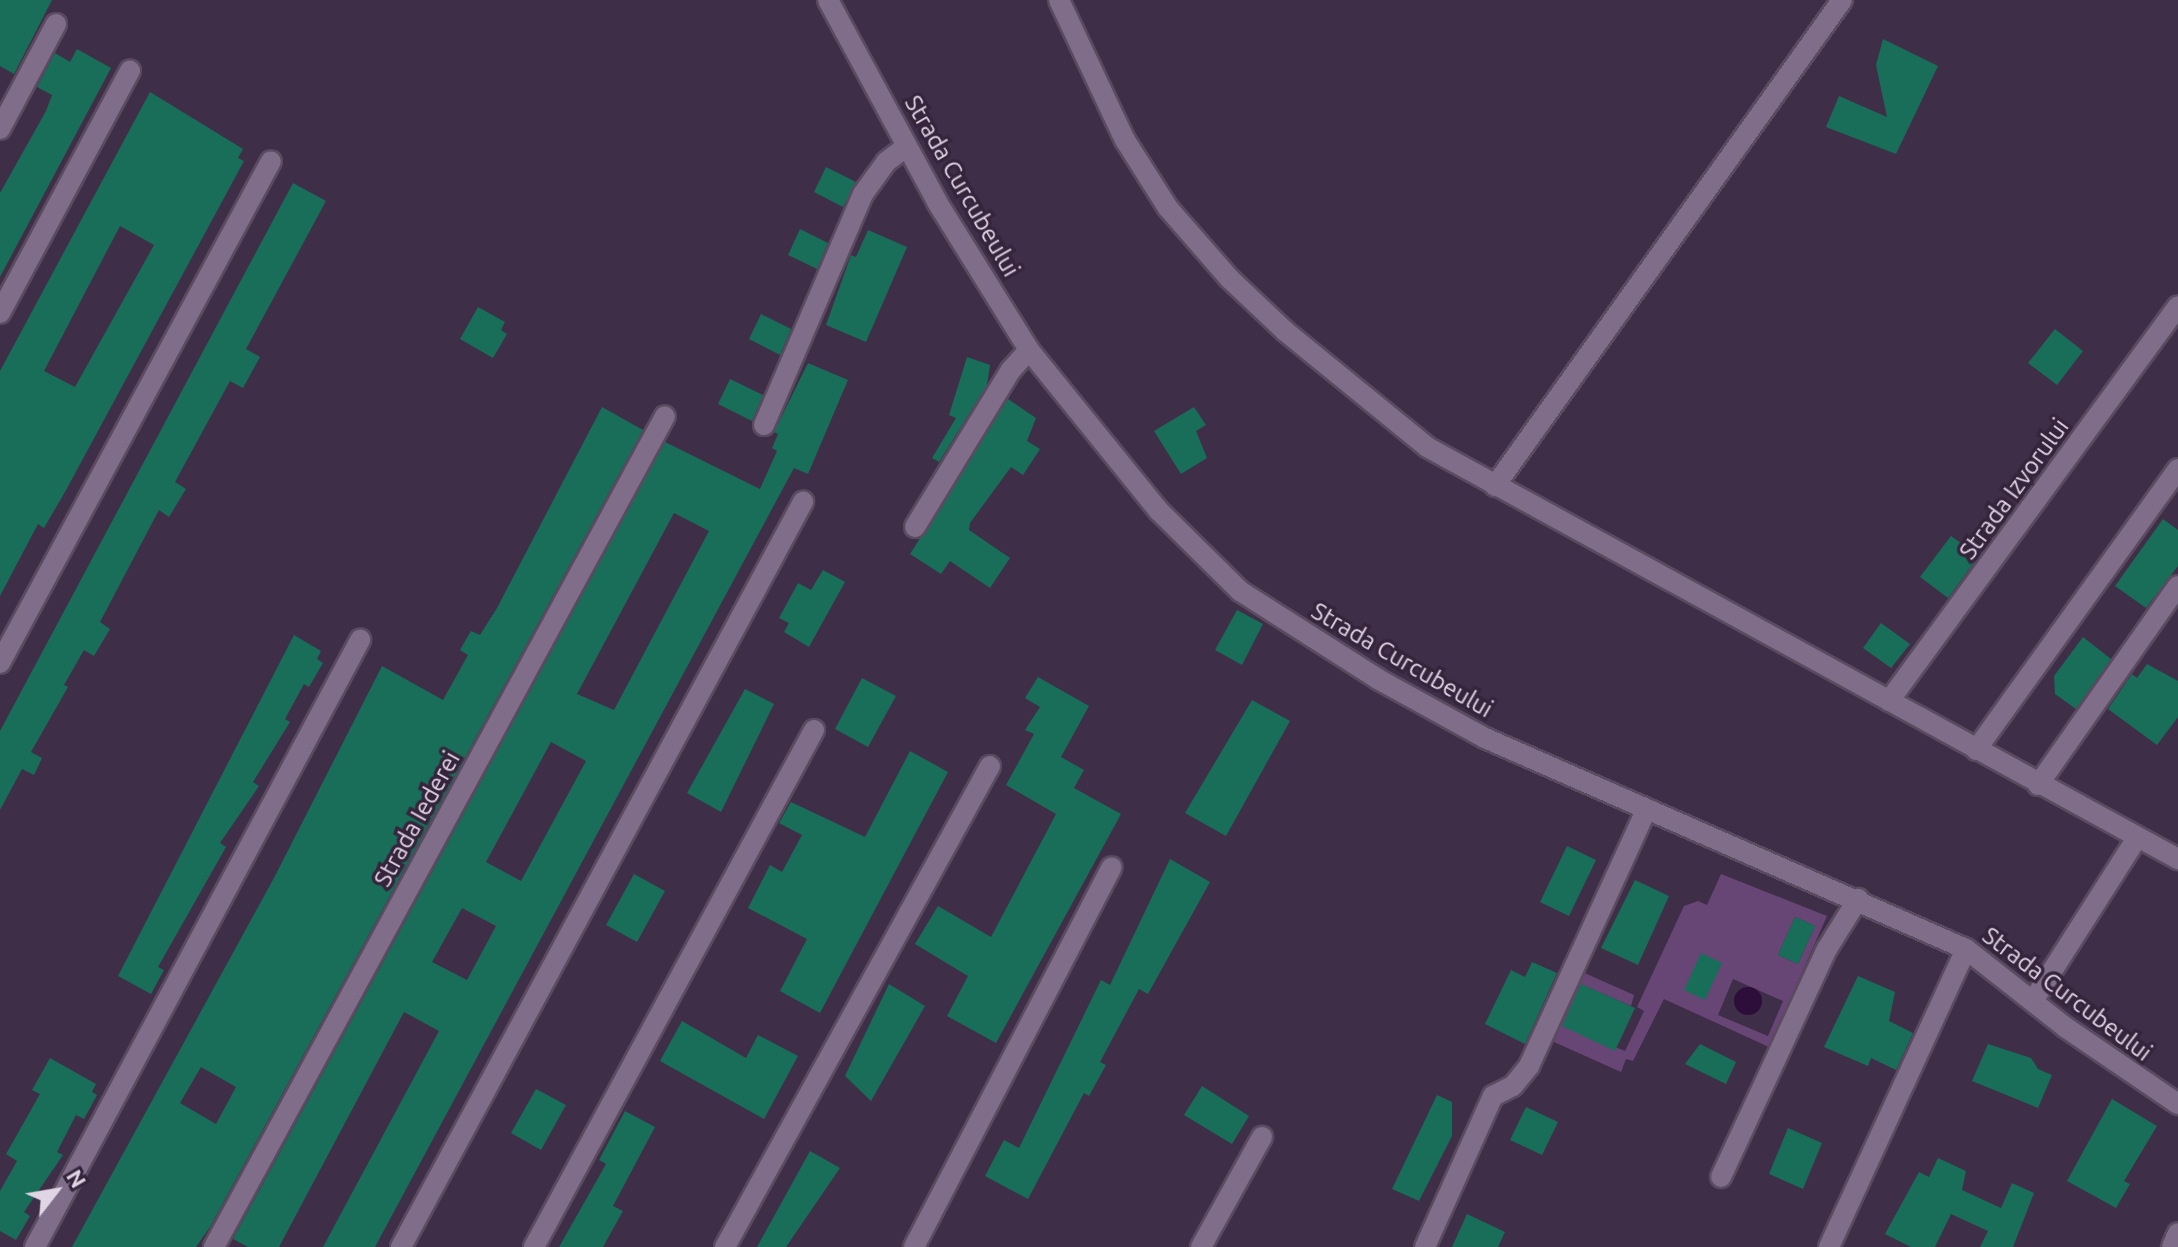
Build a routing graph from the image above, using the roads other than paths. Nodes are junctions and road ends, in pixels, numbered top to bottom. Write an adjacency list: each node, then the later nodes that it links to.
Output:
1 (828, 0): 7 (street, Strada Curcubeului)
2 (1059, 0): 15 (street)
3 (1842, 0): 15 (street)
4 (56, 24): 6 (street)
5 (130, 71): 10 (street)
6 (0, 129)
7 (907, 146): 11 (street, Strada Curcubeului); 13 (street)
8 (271, 161): 20 (street)
9 (2178, 306): 21 (street, Strada Izvorului)
10 (0, 313)
11 (1029, 350): 17 (street); 26 (street, Strada Curcubeului)
12 (665, 416): 38 (street, Strada Iederei)
13 (764, 425)
14 (2178, 469): 23 (street)
15 (1495, 486): 21 (street)
16 (803, 502): 39 (street)
17 (915, 527)
18 (2178, 586): 25 (street)
19 (360, 640): 37 (street)
20 (0, 663)
21 (1889, 701): 23 (street)
22 (814, 730): 40 (street)
23 (1976, 750): 25 (street)
24 (990, 766): 41 (street)
25 (2038, 785): 27 (street)
26 (1646, 810): 30 (street, Strada Curcubeului); 44 (street)
27 (2137, 838): 28 (street); 32 (street)
28 (2178, 859)
29 (1112, 867): 42 (street)
30 (1858, 899): 31 (street, Strada Curcubeului); 35 (street)
31 (1966, 949): 32 (street, Strada Curcubeului); 45 (street)
32 (2033, 1001): 33 (street, Strada Curcubeului)
33 (2178, 1104)
34 (1262, 1137): 43 (street)
35 (1721, 1177)
36 (2178, 1233): 46 (street)
37 (35, 1247)
38 (214, 1247)
39 (401, 1247)
40 (534, 1247)
41 (725, 1247)
42 (914, 1247)
43 (1201, 1247)
44 (1425, 1247)
45 (1829, 1247)
46 (2172, 1247)

